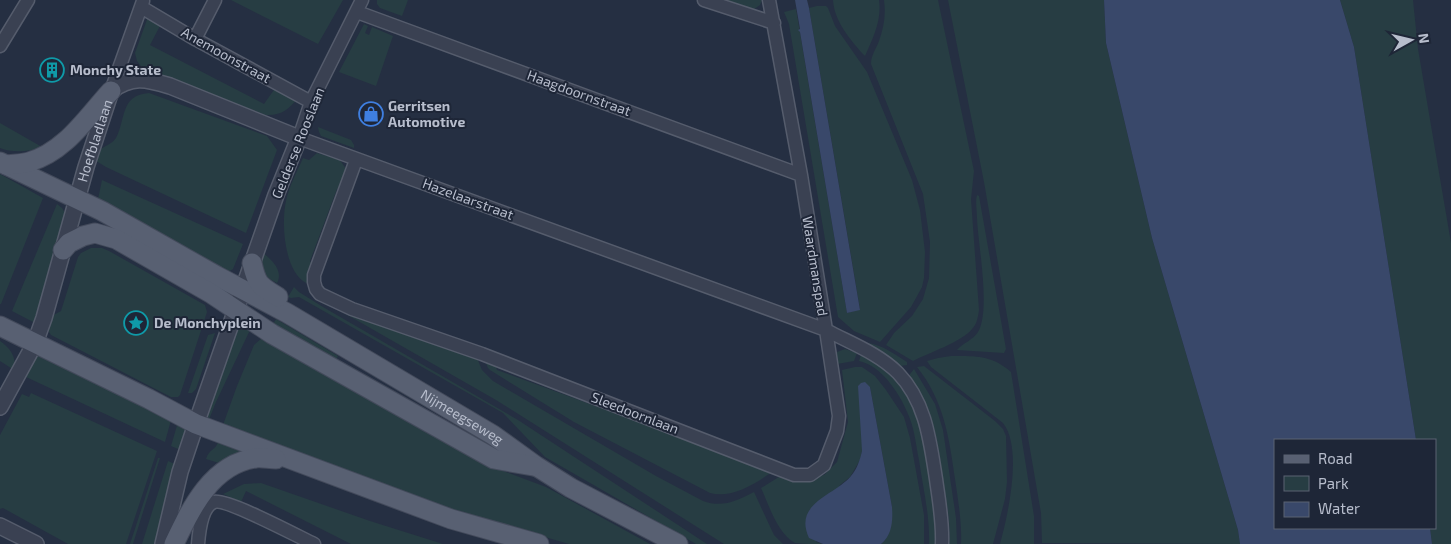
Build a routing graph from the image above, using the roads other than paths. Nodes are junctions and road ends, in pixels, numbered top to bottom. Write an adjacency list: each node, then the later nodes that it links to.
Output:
1 (28, 0): 9 (street)
2 (214, 0): 10 (street)
3 (362, 0): 7 (street, Gelderse Rooslaan)
4 (704, 0): 8 (street)
5 (769, 0): 8 (street, Waardmanspad)
6 (142, 4): 10 (street, Anemoonstraat); 12 (street, Hoefbladlaan)
7 (357, 12): 13 (street, Gelderse Rooslaan); 17 (street, Haagdoornstraat)
8 (774, 23): 17 (street, Waardmanspad)
9 (4, 28): 11 (street)
10 (194, 39): 13 (street, Anemoonstraat)
11 (0, 46)
12 (111, 91): 14 (street, Hazelaarstraat); 16 (main road); 18 (street, Hoefbladlaan)
13 (311, 102): 14 (street, Gelderse Rooslaan)
14 (299, 138): 15 (street, Hazelaarstraat); 20 (street, Gelderse Rooslaan)
15 (356, 160): 24 (street, Hazelaarstraat); 24 (street, Sleedoornlaan)
16 (3, 163): 18 (main road)
17 (801, 175): 24 (street, Waardmanspad)
18 (77, 198): 19 (street); 21 (main road)
19 (63, 250): 22 (main road); 25 (street)
20 (252, 263): 21 (street, Gelderse Rooslaan); 26 (main road)
21 (243, 290): 22 (street); 26 (main road, Nijmeegseweg)
22 (236, 310): 28 (street); 30 (main road)
23 (0, 326): 25 (main road)
24 (826, 330): 39 (street, Waardmanspad)
25 (35, 343): 27 (street); 28 (main road)
26 (412, 388): 30 (main road, Nijmeegseweg)
27 (0, 407)
28 (196, 424): 29 (main road); 33 (street)
29 (290, 460): 34 (main road); 37 (main road)
30 (536, 466): 38 (main road, Nijmeegseweg)
31 (0, 526): 32 (street)
32 (36, 544)
33 (163, 544)
34 (174, 544)
35 (198, 544): 36 (street)
36 (314, 544)
37 (539, 544)
38 (678, 544)
39 (942, 544)

